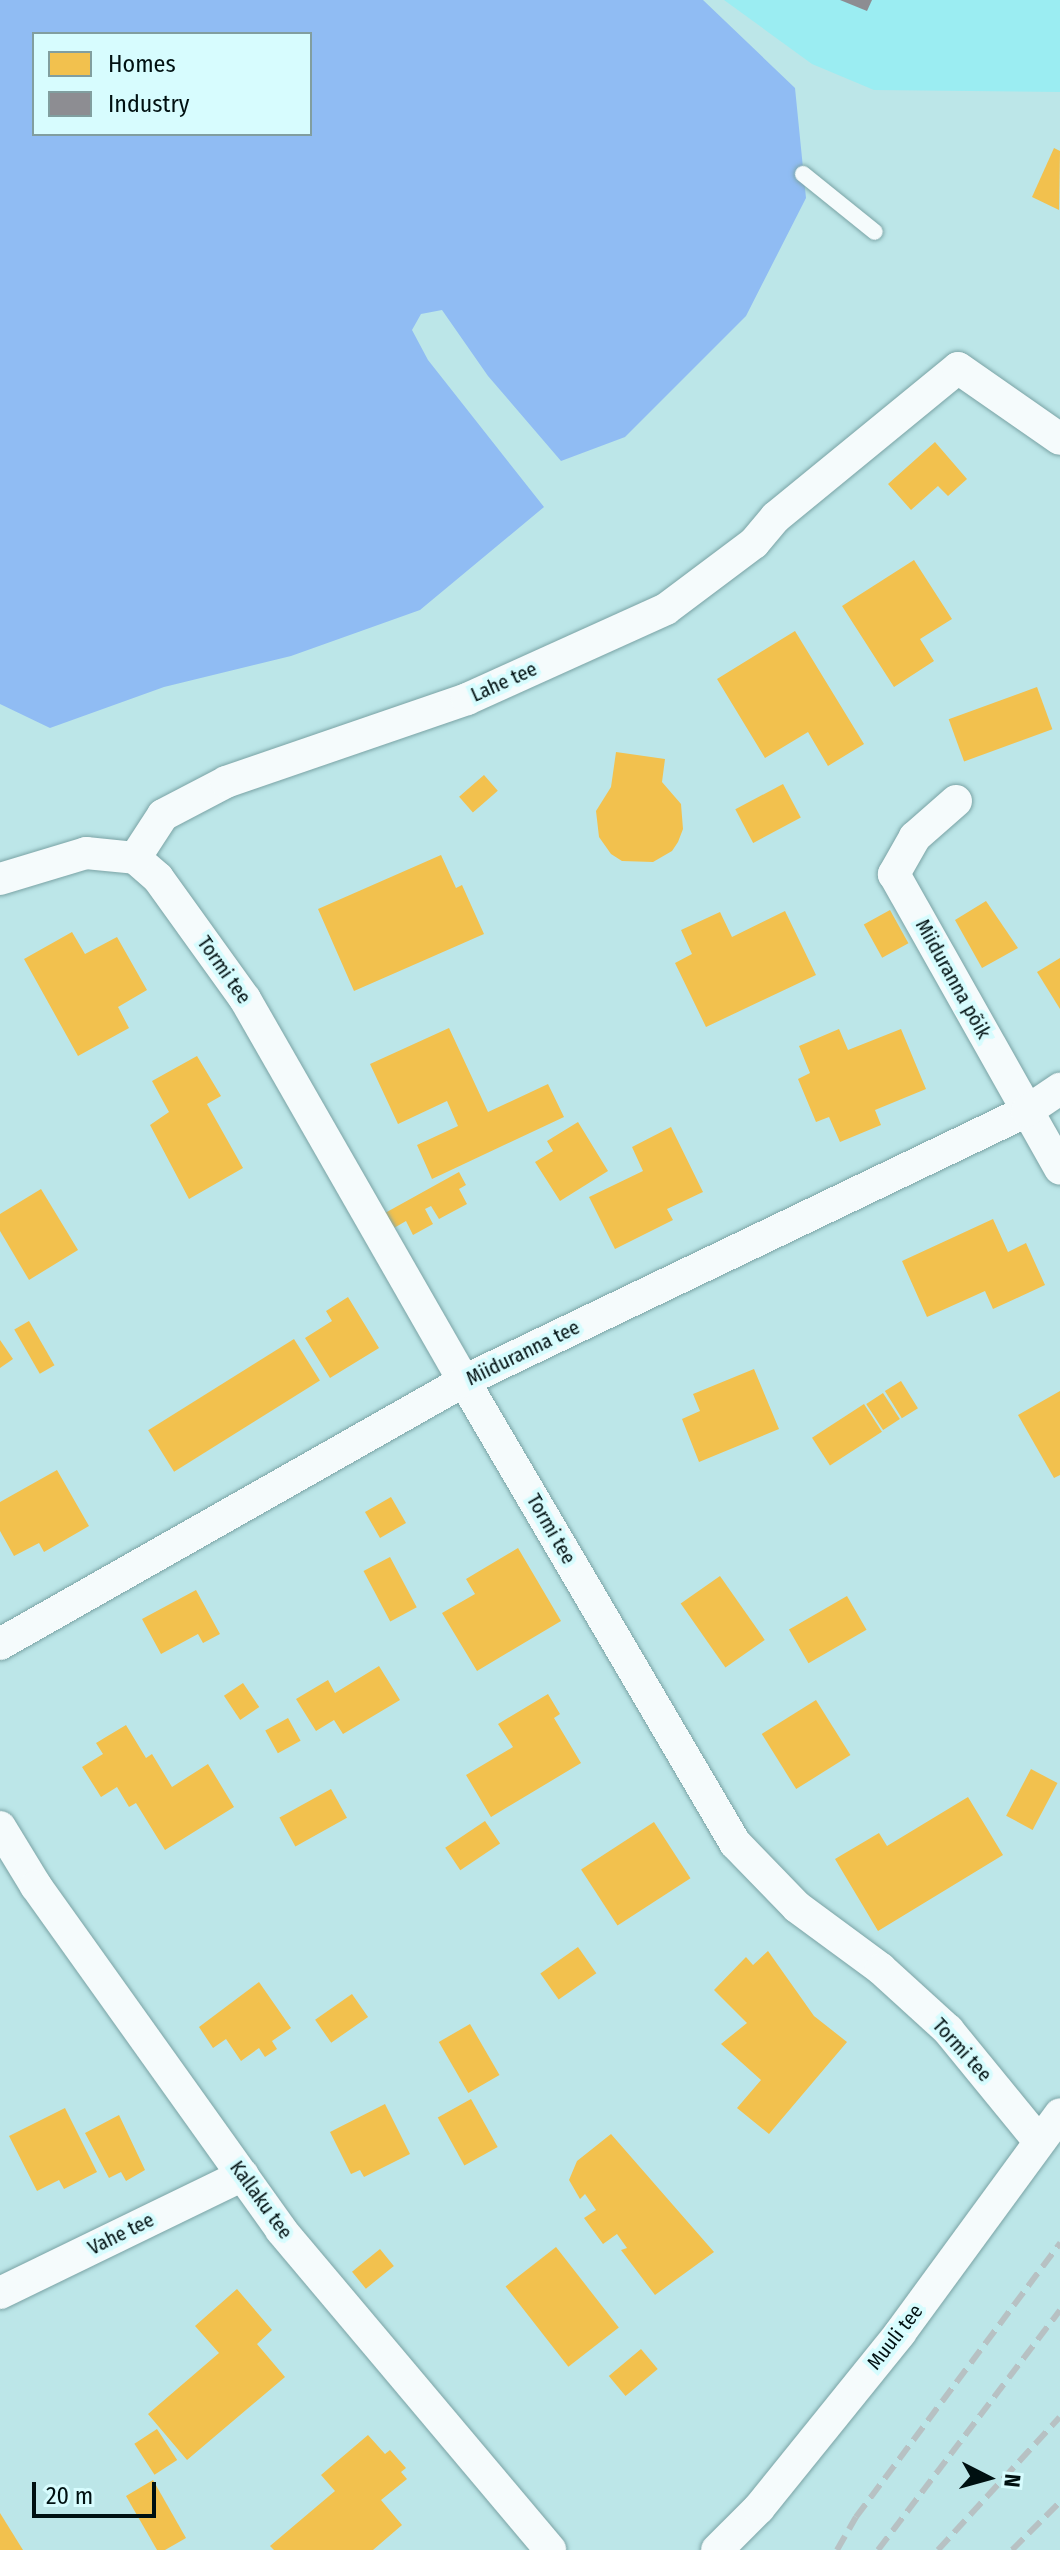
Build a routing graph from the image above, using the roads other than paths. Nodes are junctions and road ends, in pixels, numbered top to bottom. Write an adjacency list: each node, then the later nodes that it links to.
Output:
1 (803, 174): 2 (lane)
2 (875, 232)
3 (1060, 439): 5 (street, Lahe tee)
4 (956, 801): 8 (street, Miiduranna põik)
5 (135, 858): 6 (street); 10 (street, Tormi tee)
6 (0, 879)
7 (1060, 1089): 8 (street, Miiduranna tee)
8 (1027, 1111): 9 (street, Miiduranna põik); 10 (street, Miiduranna tee)
9 (1060, 1169)
10 (464, 1381): 11 (street, Miiduranna tee); 14 (street, Tormi tee)
11 (1, 1642)
12 (0, 1827): 15 (street, Kallaku tee)
13 (1060, 2114): 14 (street, Muuli tee)
14 (1038, 2140): 18 (street, Muuli tee)
15 (243, 2175): 16 (street, Vahe tee); 17 (street, Kallaku tee)
16 (0, 2293)
17 (550, 2550)
18 (717, 2550)

